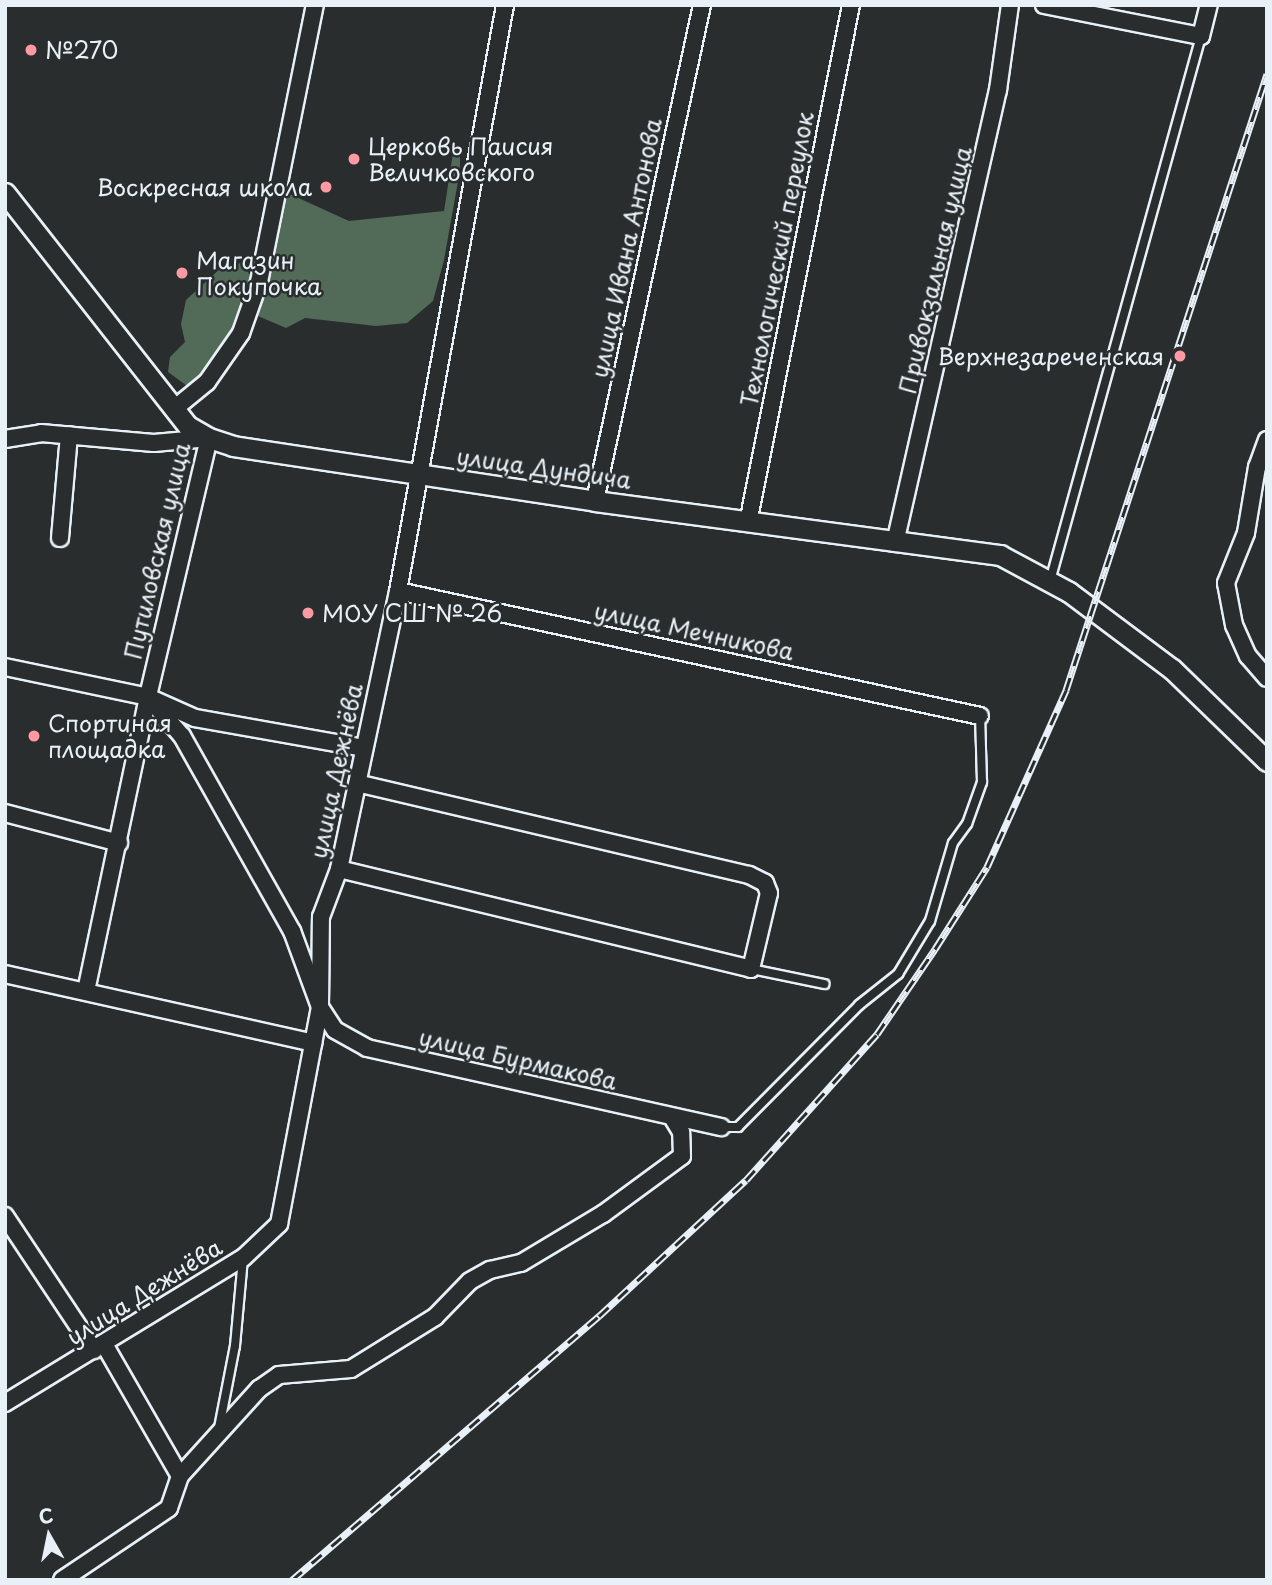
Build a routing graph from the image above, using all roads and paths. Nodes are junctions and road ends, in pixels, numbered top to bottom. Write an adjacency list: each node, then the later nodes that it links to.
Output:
1 (315, 5): 10 (street)
2 (505, 5): 15 (street, улица Дежнёва)
3 (702, 5): 16 (street, улица Ивана Антонова)
4 (850, 5): 17 (street, Технологический переулок)
5 (1010, 5): 19 (street, Привокзальная улица)
6 (1044, 5): 8 (street)
7 (1209, 5): 8 (street)
8 (1201, 36): 20 (lane)
9 (5, 193): 10 (street, Путиловская улица)
10 (174, 409): 12 (street, Путиловская улица)
11 (69, 435): 12 (street, улица Дундича); 13 (street, улица Дундича); 18 (street)
12 (209, 438): 15 (street, улица Дундича); 24 (street, Путиловская улица)
13 (5, 439)
14 (1267, 440): 23 (street)
15 (416, 474): 16 (street, улица Дундича); 21 (street, улица Дежнёва)
16 (595, 501): 17 (street, улица Дундича)
17 (748, 523): 19 (street, улица Дундича)
18 (60, 538)
19 (895, 543): 20 (street, улица Дундича)
20 (1050, 581): 27 (street, улица Дундича)
21 (398, 591): 25 (street, улица Мечникова); 26 (street, улица Дежнёва)
22 (5, 667): 24 (street)
23 (1267, 678)
24 (148, 697): 26 (street); 30 (street, Путиловская улица); 36 (street)
25 (980, 716): 39 (lane)
26 (363, 748): 28 (street, улица Дежнёва)
27 (1267, 761)
28 (358, 783): 31 (street, улица Дежнёва); 32 (street)
29 (5, 813): 30 (street)
30 (119, 843): 35 (street, Путиловская улица)
31 (339, 869): 32 (street); 36 (street, улица Дежнёва)
32 (751, 969): 34 (lane)
33 (5, 974): 35 (street)
34 (824, 984)
35 (86, 990): 37 (street)
36 (320, 1007): 37 (street, улица Дежнёва); 38 (street, улица Бурмакова)
37 (313, 1042): 41 (street, улица Дежнёва)
38 (672, 1118): 39 (street, улица Бурмакова); 44 (street)
39 (721, 1127)
40 (8, 1225): 42 (street)
41 (243, 1258): 42 (street, улица Дежнёва); 44 (lane)
42 (99, 1347): 43 (street, улица Дежнёва); 45 (street)
43 (5, 1403)
44 (218, 1434): 45 (street)
45 (180, 1476): 46 (street)
46 (62, 1580)

